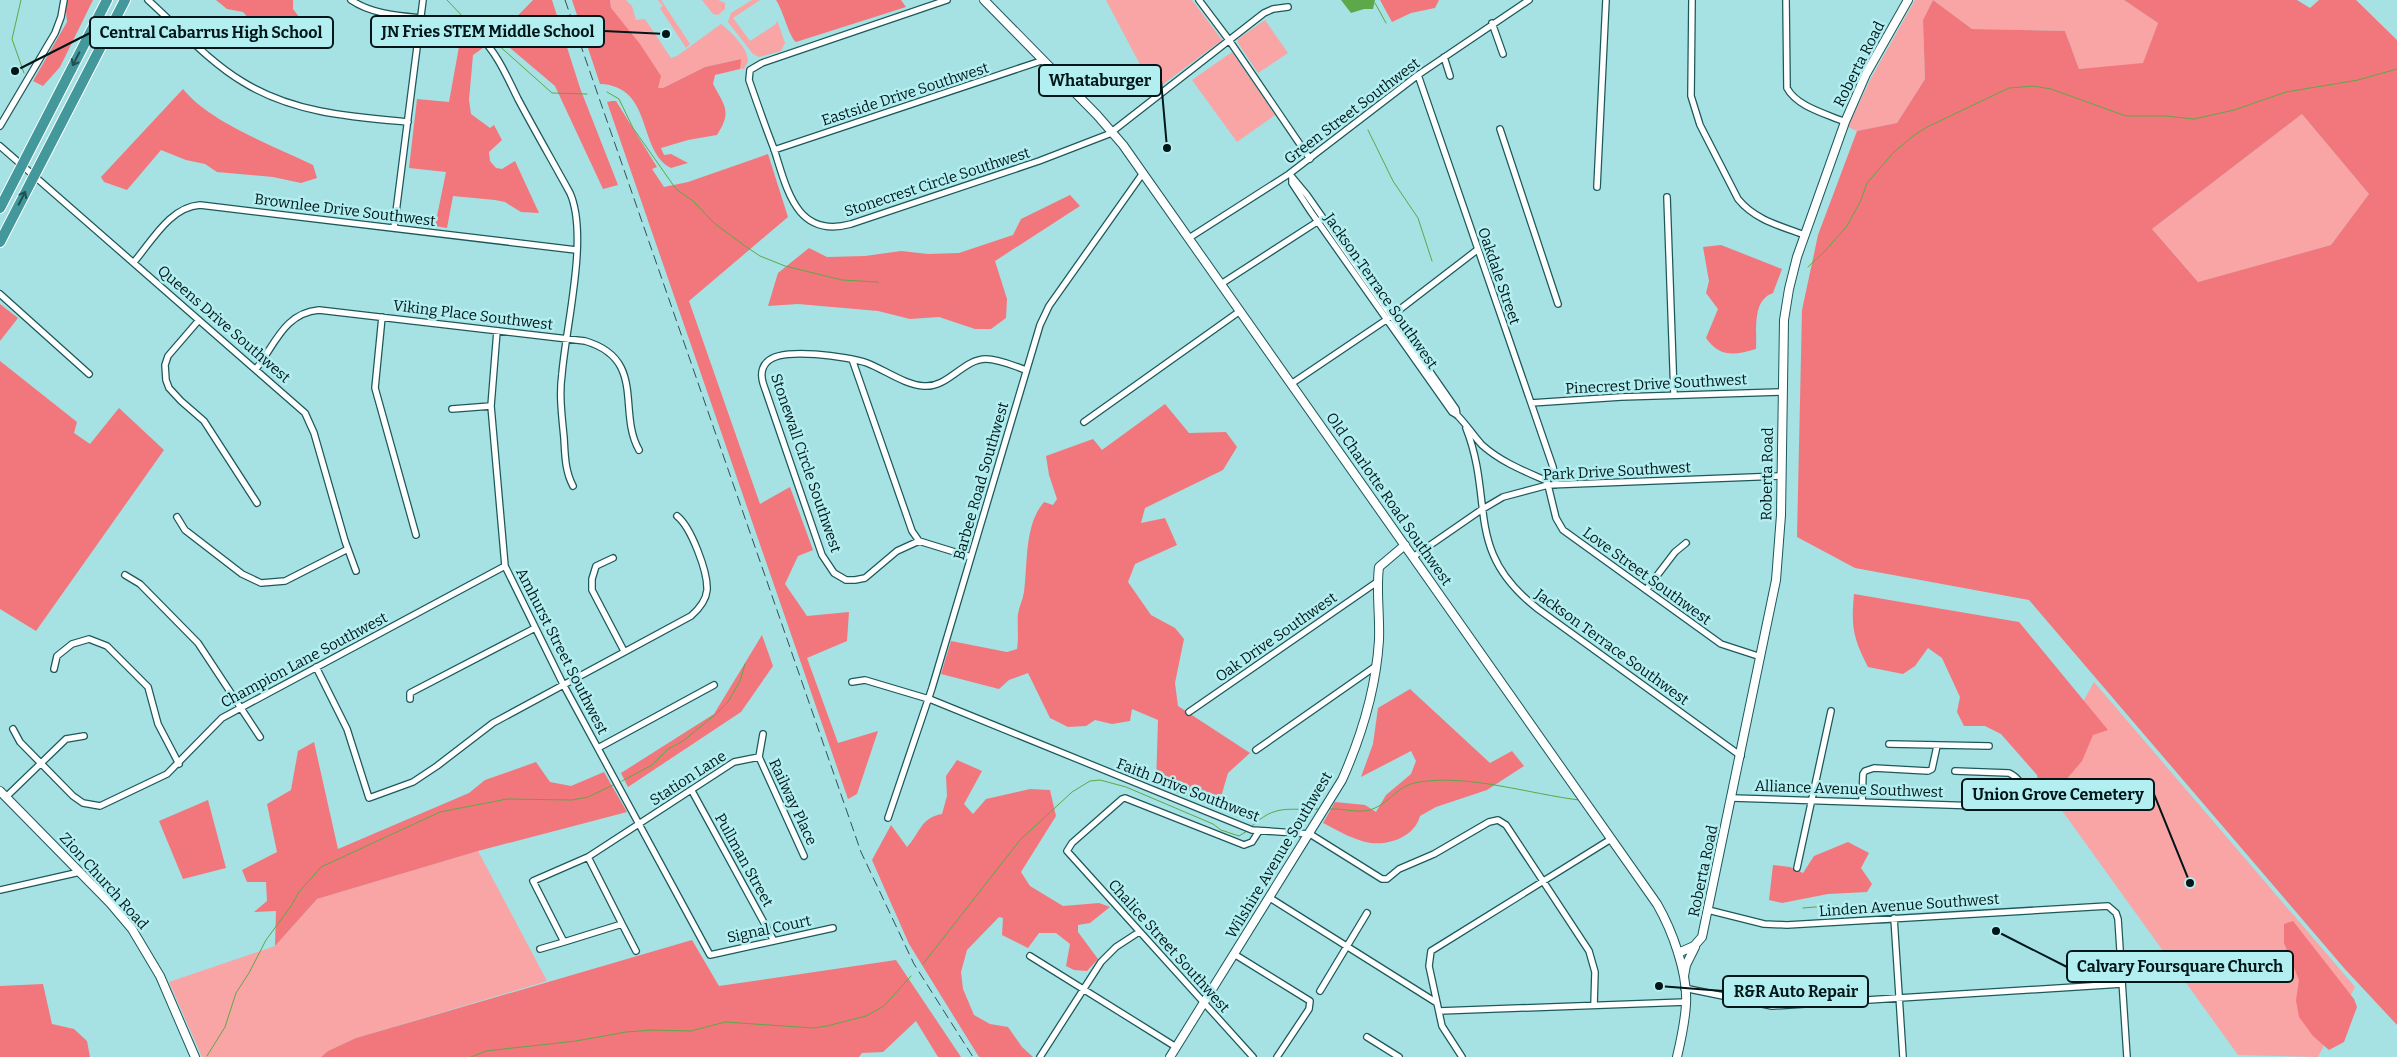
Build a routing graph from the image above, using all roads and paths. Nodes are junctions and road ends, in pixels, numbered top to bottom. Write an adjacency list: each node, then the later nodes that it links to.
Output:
1 (64, 0): 26 (street)
2 (107, 0): 32 (highway, one-way to 32)
3 (125, 0): 34 (highway)
4 (148, 0): 24 (street)
5 (352, 0): 16 (street)
6 (423, 0): 16 (street)
7 (947, 0): 30 (street, Stonecrest Circle Southwest)
8 (984, 0): 21 (street, Old Charlotte Road Southwest)
9 (1199, 0): 18 (street)
10 (1529, 0): 17 (street, Green Street Southwest)
11 (1606, 0): 36 (street)
12 (1692, 0): 41 (street)
13 (1786, 0): 25 (street)
14 (1908, 0): 25 (street, Roberta Road)
15 (1288, 7): 18 (street, Stonecrest Circle Southwest)
16 (421, 18): 24 (street); 44 (street)
17 (1492, 23): 19 (street); 20 (street, Green Street Southwest)
18 (1229, 40): 28 (street, Stonecrest Circle Southwest); 31 (street)
19 (1503, 54)
20 (1444, 57): 22 (street, Green Street Southwest); 23 (street)
21 (1044, 60): 28 (street, Old Charlotte Road Southwest); 30 (street, Eastside Drive Southwest)
22 (1418, 75): 31 (street, Green Street Southwest); 45 (street, Oakdale Street)
23 (1450, 76)
24 (408, 122): 40 (street)
25 (1845, 122): 41 (street, Roberta Road)
26 (0, 126)
27 (1500, 128): 49 (street)
28 (1112, 132): 30 (street, Stonecrest Circle Southwest); 33 (street, Old Charlotte Road Southwest)
29 (0, 146): 32 (street, Queens Drive Southwest)
30 (774, 150)
31 (1310, 159): 35 (street, Green Street Southwest)
32 (22, 165): 34 (street, Queens Drive Southwest); 38 (highway)
33 (1143, 173): 42 (street, Old Charlotte Road Southwest); 58 (street, Barbee Road Southwest)
34 (34, 175): 43 (highway, one-way to 34); 46 (street, Queens Drive Southwest)
35 (1290, 176): 39 (street, Jackson Terrace Southwest); 42 (street, Green Street Southwest)
36 (1597, 187)
37 (1667, 197): 62 (street)
38 (0, 208)
39 (1320, 220): 47 (street); 52 (street, Jackson Terrace Southwest)
40 (394, 228): 44 (street, Brownlee Drive Southwest); 46 (street, Brownlee Drive Southwest)
41 (1805, 235): 61 (street, Roberta Road)
42 (1189, 238): 47 (street, Old Charlotte Road Southwest)
43 (0, 242)
44 (576, 250): 55 (street)
45 (1477, 250): 52 (street); 63 (street, Oakdale Street)
46 (134, 262): 53 (street, Queens Drive Southwest)
47 (1221, 284): 50 (street, Old Charlotte Road Southwest)
48 (0, 294): 59 (street)
49 (1558, 304)
50 (1240, 311): 60 (street, Old Charlotte Road Southwest); 66 (street)
51 (382, 317): 54 (street, Viking Place Southwest); 57 (street, Viking Place Southwest); 77 (street)
52 (1389, 318): 60 (street); 67 (street, Jackson Terrace Southwest)
53 (199, 320): 57 (street, Queens Drive Southwest); 73 (street)
54 (497, 331): 55 (street, Viking Place Southwest); 64 (street, Amhurst Street Southwest)
55 (566, 339): 68 (street, Viking Place Southwest); 72 (street)
56 (852, 360): 58 (street, Stonewall Circle Southwest); 78 (street); 78 (street, Stonewall Circle Southwest)
57 (256, 369): 81 (street, Queens Drive Southwest)
58 (1026, 370): 84 (street, Barbee Road Southwest)
59 (89, 374)
60 (1291, 384): 80 (street, Old Charlotte Road Southwest)
61 (1782, 392): 62 (street, Pinecrest Drive Southwest); 69 (street, Roberta Road)
62 (1674, 395): 63 (street, Pinecrest Drive Southwest)
63 (1531, 403): 70 (street, Oakdale Street)
64 (491, 406): 65 (street); 85 (street, Amhurst Street Southwest)
65 (452, 409)
66 (1084, 422)
67 (1464, 424): 71 (street, Jackson Terrace Southwest); 74 (street, Jackson Terrace Southwest)
68 (639, 450)
69 (1782, 476): 70 (street, Park Drive Southwest); 92 (street, Roberta Road)
70 (1556, 484): 71 (street, Park Drive Southwest)
71 (1548, 485): 74 (street, Park Drive Southwest); 89 (street, Love Street Southwest)
72 (573, 486)
73 (257, 503)
74 (1481, 510): 82 (street, Park Drive Southwest); 113 (street, Jackson Terrace Southwest)
75 (677, 516): 91 (street)
76 (177, 517): 81 (street)
77 (416, 534)
78 (919, 541): 84 (street)
79 (1686, 544): 89 (street)
80 (1405, 546): 82 (street, Old Charlotte Road Southwest); 88 (street, Wilshire Avenue Southwest)
81 (348, 548): 86 (street, Queens Drive Southwest)
82 (1413, 557): 130 (street, Old Charlotte Road Southwest)
83 (613, 558): 91 (street)
84 (971, 558): 100 (street, Barbee Road Southwest)
85 (506, 566): 90 (street, Amhurst Street Southwest); 94 (street, Champion Lane Southwest)
86 (356, 570)
87 (125, 576): 101 (street)
88 (1377, 582): 93 (street, Wilshire Avenue Southwest); 103 (street, Oak Drive Southwest)
89 (1646, 590): 92 (street, Love Street Southwest)
90 (535, 628): 97 (street, Amhurst Street Southwest); 99 (street)
91 (624, 651): 97 (street)
92 (1761, 657): 113 (street, Roberta Road)
93 (1376, 666): 112 (street); 129 (street, Wilshire Avenue Southwest)
94 (316, 667): 97 (street); 101 (street, Champion Lane Southwest)
95 (54, 668): 116 (street)
96 (852, 682): 100 (street, Faith Drive Southwest)
97 (564, 684): 111 (street, Amhurst Street Southwest)
98 (714, 685): 111 (street)
99 (410, 699)
100 (928, 699): 126 (street, Barbee Road Southwest); 128 (street, Faith Drive Southwest)
101 (241, 707): 107 (street); 116 (street, Champion Lane Southwest)
102 (1832, 711): 122 (street)
103 (1189, 712)
104 (14, 729): 115 (street, Champion Lane Southwest)
105 (763, 734): 114 (street)
106 (84, 736): 115 (street)
107 (260, 737)
108 (1889, 744): 109 (street)
109 (1937, 746): 110 (street); 123 (street)
110 (1989, 746)
111 (598, 748): 127 (street, Amhurst Street Southwest)
112 (1256, 750)
113 (1741, 756): 121 (street, Roberta Road)
114 (758, 757): 119 (street, Station Lane); 131 (street, Railway Place)
115 (41, 763): 116 (street, Champion Lane Southwest); 120 (street)
116 (179, 764)
117 (1955, 771): 125 (street)
118 (0, 791): 120 (street, Zion Church Road)
119 (692, 791): 127 (street, Station Lane); 144 (street, Pullman Street)
120 (6, 797): 134 (street, Zion Church Road)
121 (1732, 798): 122 (street, Alliance Avenue Southwest); 138 (street, Roberta Road)
122 (1812, 800): 123 (street, Alliance Avenue Southwest); 133 (street)
123 (1862, 802): 125 (street, Alliance Avenue Southwest)
124 (2055, 804): 125 (street, Alliance Avenue Southwest)
125 (2030, 806)
126 (888, 818)
127 (639, 823): 132 (street, Station Lane); 152 (street, Amhurst Street Southwest)
128 (1252, 830): 129 (street, Faith Drive Southwest); 143 (street, Chalice Street Southwest)
129 (1310, 834): 135 (street); 137 (street, Wilshire Avenue Southwest)
130 (1611, 838): 135 (street); 150 (street, Old Charlotte Road Southwest)
131 (804, 856)
132 (588, 857): 141 (street); 145 (street, Station Lane)
133 (1797, 868)
134 (80, 872): 136 (street); 166 (street, Zion Church Road)
135 (1544, 880): 161 (street); 162 (street)
136 (0, 890)
137 (1270, 898): 147 (street); 151 (street, Wilshire Avenue Southwest)
138 (1708, 910): 140 (street, Linden Avenue Southwest); 146 (street, Roberta Road)
139 (1367, 913): 147 (street)
140 (1894, 918): 155 (street, Linden Avenue Southwest); 158 (street)
141 (622, 924): 145 (street); 149 (street)
142 (833, 928): 144 (street, Signal Court)
143 (1140, 932): 156 (street); 160 (street, Chalice Street Southwest)
144 (774, 940): 152 (street, Signal Court)
145 (564, 942): 148 (street)
146 (1697, 944): 150 (street); 154 (street, Roberta Road)
147 (1347, 947): 157 (street); 161 (street)
148 (540, 950)
149 (636, 951)
150 (1678, 953): 154 (street, Old Charlotte Road Southwest)
151 (1234, 954): 160 (street, Wilshire Avenue Southwest); 170 (street)
152 (710, 955)
153 (1030, 956): 156 (street)
154 (1684, 984): 158 (street); 159 (street, Old Charlotte Road Southwest)
155 (2122, 984): 158 (street); 175 (street)
156 (1084, 990): 165 (street); 167 (street)
157 (1320, 992)
158 (1900, 998): 174 (street)
159 (1686, 1002): 162 (street); 173 (street, Old Charlotte Road Southwest)
160 (1204, 1003): 165 (street, Wilshire Avenue Southwest); 169 (street, Chalice Street Southwest)
161 (1437, 1004): 163 (street)
162 (1594, 1005): 163 (street)
163 (1439, 1011): 172 (street)
164 (1366, 1037): 171 (street)
165 (1176, 1047): 168 (street, Wilshire Avenue Southwest)
166 (195, 1057)
167 (1040, 1057)
168 (1170, 1057)
169 (1253, 1057)
170 (1277, 1057)
171 (1399, 1057)
172 (1462, 1057)
173 (1678, 1057)
174 (1903, 1057)
175 (2126, 1057)

